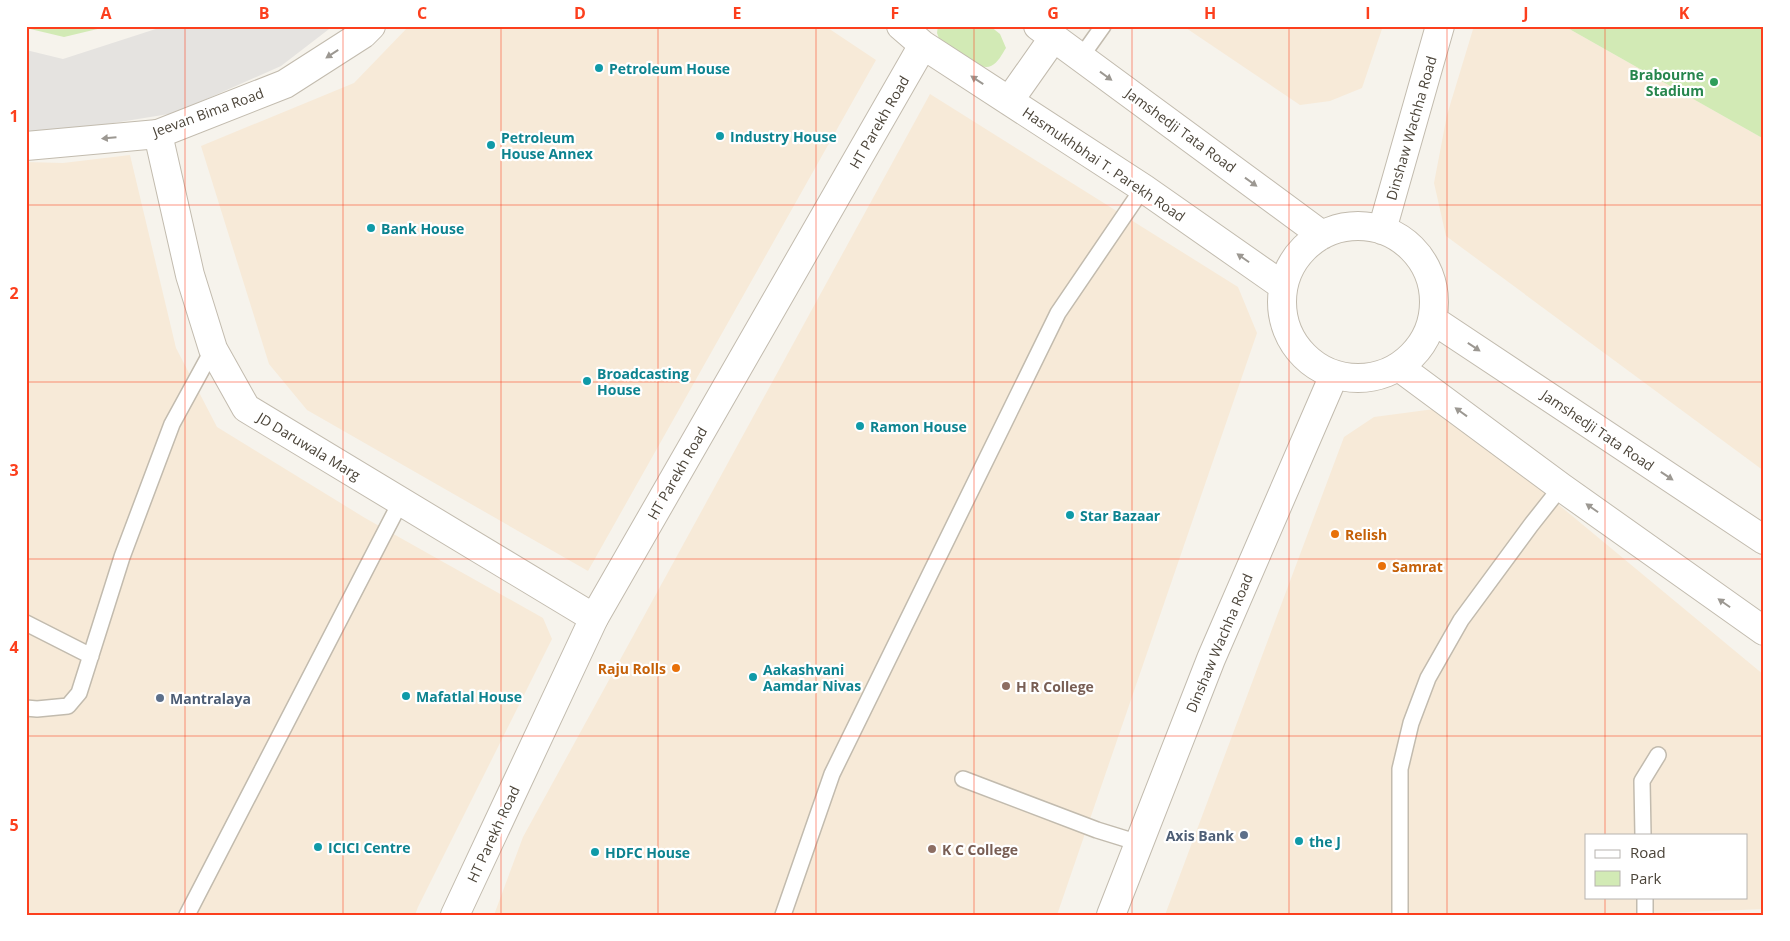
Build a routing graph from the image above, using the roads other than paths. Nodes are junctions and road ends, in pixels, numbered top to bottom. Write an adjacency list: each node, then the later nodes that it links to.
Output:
1 (372, 26): 8 (street, Jeevan Bima Road, one-way to 8)
2 (1103, 26): 6 (lane)
3 (1440, 26): 11 (street, Dinshaw Wachha Road)
4 (1046, 32): 6 (street, Jamshedji Tata Road); 7 (street)
5 (914, 33): 7 (street, Hasmukhbhai T. Parekh Road, one-way to 5); 21 (street, HT Parekh Road)
6 (1080, 57): 12 (street, Jamshedji Tata Road, one-way to 12)
7 (1009, 101): 10 (street, Hasmukhbhai T. Parekh Road)
8 (158, 134): 9 (street, Jeevan Bima Road, one-way to 9); 15 (street, JD Daruwala Marg)
9 (26, 146)
10 (1143, 188): 13 (street, Hasmukhbhai T. Parekh Road, one-way to 10); 33 (lane)
11 (1382, 230): 12 (street); 14 (street)
12 (1322, 235): 13 (street)
13 (1283, 286): 17 (street)
14 (1433, 320): 16 (street); 20 (street, Jamshedji Tata Road, one-way to 20)
15 (213, 349): 19 (street, JD Daruwala Marg); 24 (lane)
16 (1399, 367): 17 (street); 18 (street, one-way to 16)
17 (1334, 375): 29 (street, Dinshaw Wachha Road)
18 (1561, 487): 23 (street, one-way to 18); 35 (lane)
19 (400, 501): 21 (street, JD Daruwala Marg); 31 (lane)
20 (1764, 540)
21 (594, 618): 32 (street, HT Parekh Road)
22 (26, 623): 24 (lane)
23 (1764, 631)
24 (91, 656): 25 (lane)
25 (26, 708)
26 (1658, 755): 28 (lane)
27 (964, 779): 29 (lane)
28 (1643, 834)
29 (1139, 843): 34 (street, Dinshaw Wachha Road)
30 (1645, 898): 36 (lane)
31 (186, 915)
32 (456, 915)
33 (783, 915)
34 (1111, 915)
35 (1400, 915)
36 (1645, 915)

